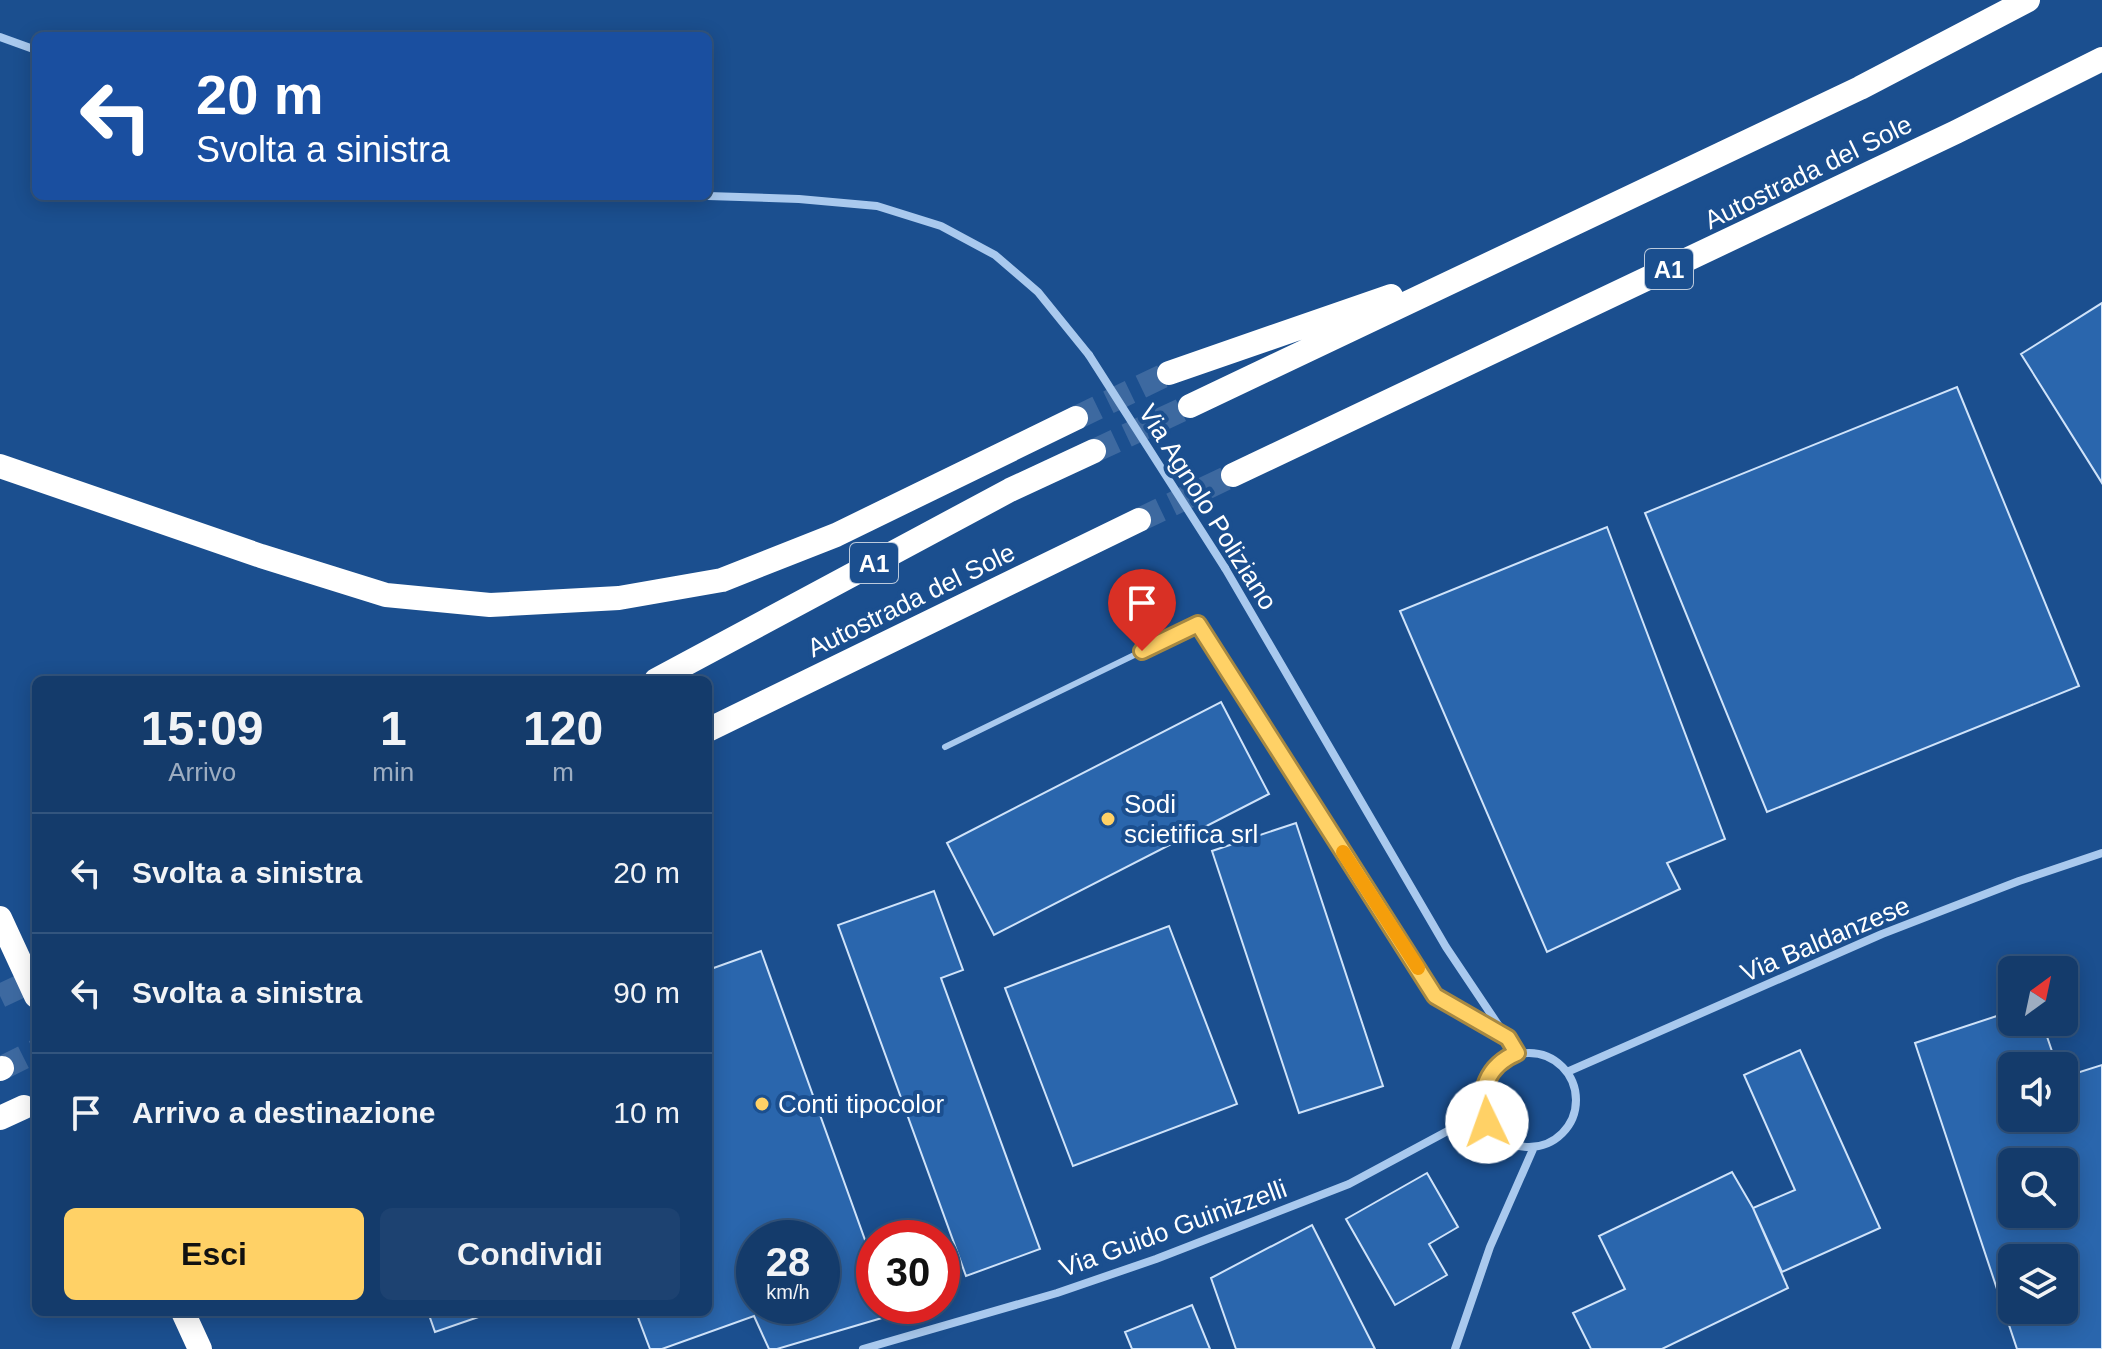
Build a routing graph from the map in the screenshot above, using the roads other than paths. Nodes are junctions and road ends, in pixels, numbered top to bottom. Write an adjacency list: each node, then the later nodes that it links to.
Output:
1 (2028, 0): 6 (highway, Autostrada del Sole)
2 (0, 37): 3 (street)
3 (32, 49)
4 (2102, 59): 12 (highway, Autostrada del Sole / A1)
5 (712, 196): 20 (street, Via Agnolo Poliziano, bridge)
6 (1506, 256): 7 (highway); 8 (highway, Autostrada del Sole)
7 (1169, 373)
8 (1190, 406)
9 (1076, 418): 11 (highway)
10 (1094, 451): 14 (highway, Autostrada del Sole / A1)
11 (0, 466)
12 (1233, 475)
13 (1139, 520): 15 (highway, Autostrada del Sole)
14 (663, 676)
15 (712, 728)
16 (945, 747): 20 (lane)
17 (2102, 853): 22 (street, Via Baldanzese)
18 (0, 918): 19 (highway, bridge)
19 (32, 987)
20 (1508, 1038): 21 (street, Via Agnolo Poliziano)
21 (1517, 1053): 22 (street); 24 (street)
22 (1567, 1072): 26 (street)
23 (24, 1107): 25 (highway)
24 (1483, 1112): 26 (street); 29 (street, Via Guido Guinizzelli)
25 (0, 1118)
26 (1534, 1147): 30 (street)
27 (185, 1316): 28 (highway)
28 (200, 1349)
29 (863, 1349)
30 (1455, 1349)

